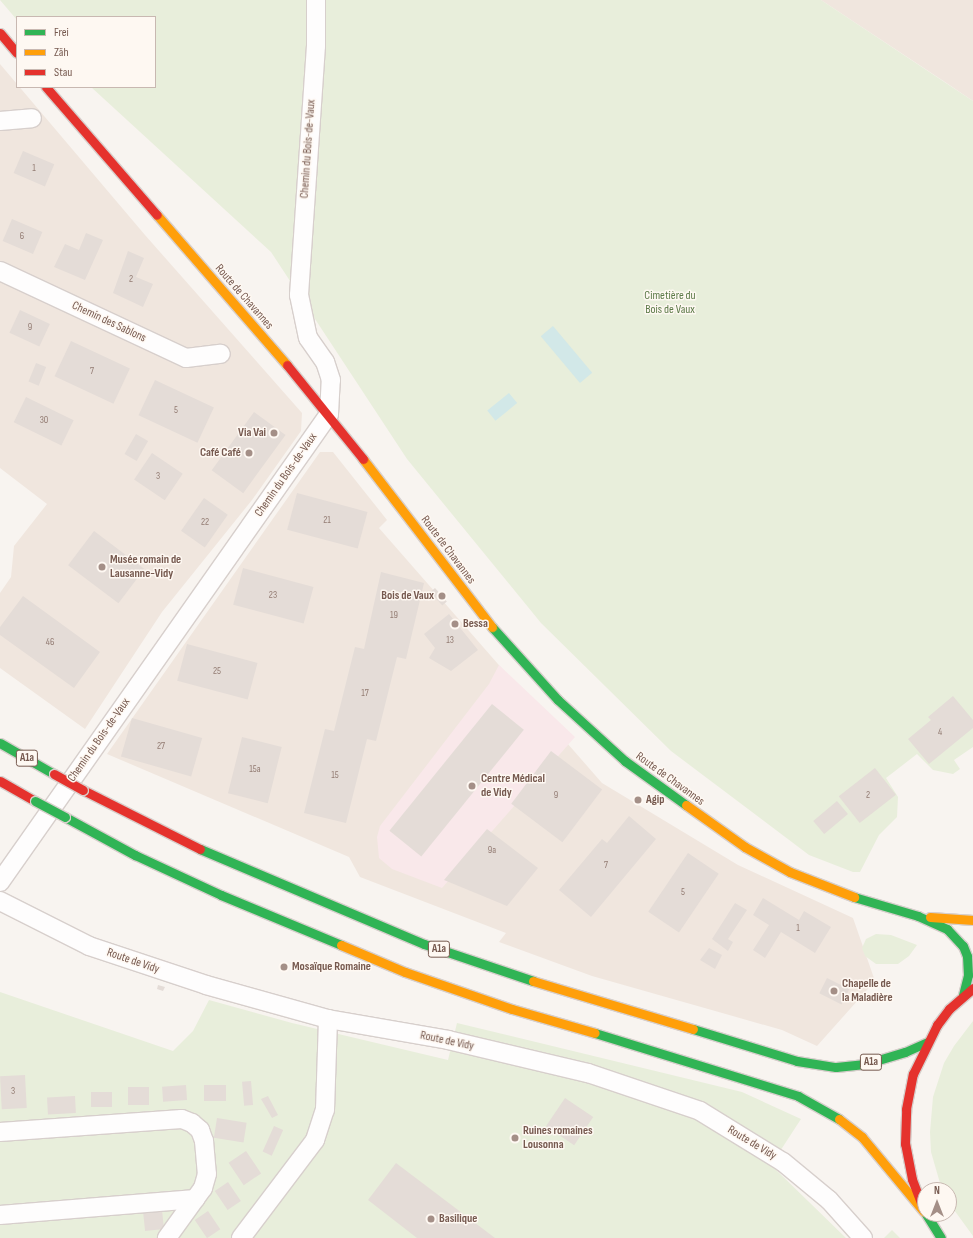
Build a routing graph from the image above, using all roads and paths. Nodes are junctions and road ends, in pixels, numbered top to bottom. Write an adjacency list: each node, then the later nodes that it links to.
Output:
1 (316, 0): 9 (street, Chemin du Bois-de-Vaux)
2 (0, 33): 3 (main road)
3 (16, 52)
4 (47, 88): 9 (main road, Route de Chavannes)
5 (32, 118): 6 (street)
6 (0, 121)
7 (0, 271): 8 (street, Chemin des Sablons)
8 (221, 354)
9 (329, 414): 12 (street, Chemin du Bois-de-Vaux); 14 (main road, Route de Chavannes)
10 (0, 743): 19 (main road, A1a, bridge)
11 (0, 781): 23 (main road, bridge)
12 (0, 882)
13 (0, 901): 18 (street, Route de Vidy)
14 (918, 916): 15 (main road, Route de Chavannes); 17 (main road, Route de Chavannes)
15 (973, 920)
16 (973, 988): 17 (main road)
17 (963, 995): 19 (main road)
18 (328, 1019): 27 (street); 28 (street, Route de Vidy)
19 (927, 1042): 21 (main road)
20 (0, 1132): 22 (street)
21 (917, 1192)
22 (195, 1199): 24 (street); 26 (street)
23 (917, 1203)
24 (0, 1215)
25 (931, 1222): 29 (main road)
26 (167, 1238)
27 (241, 1238)
28 (863, 1238)
29 (941, 1238)

